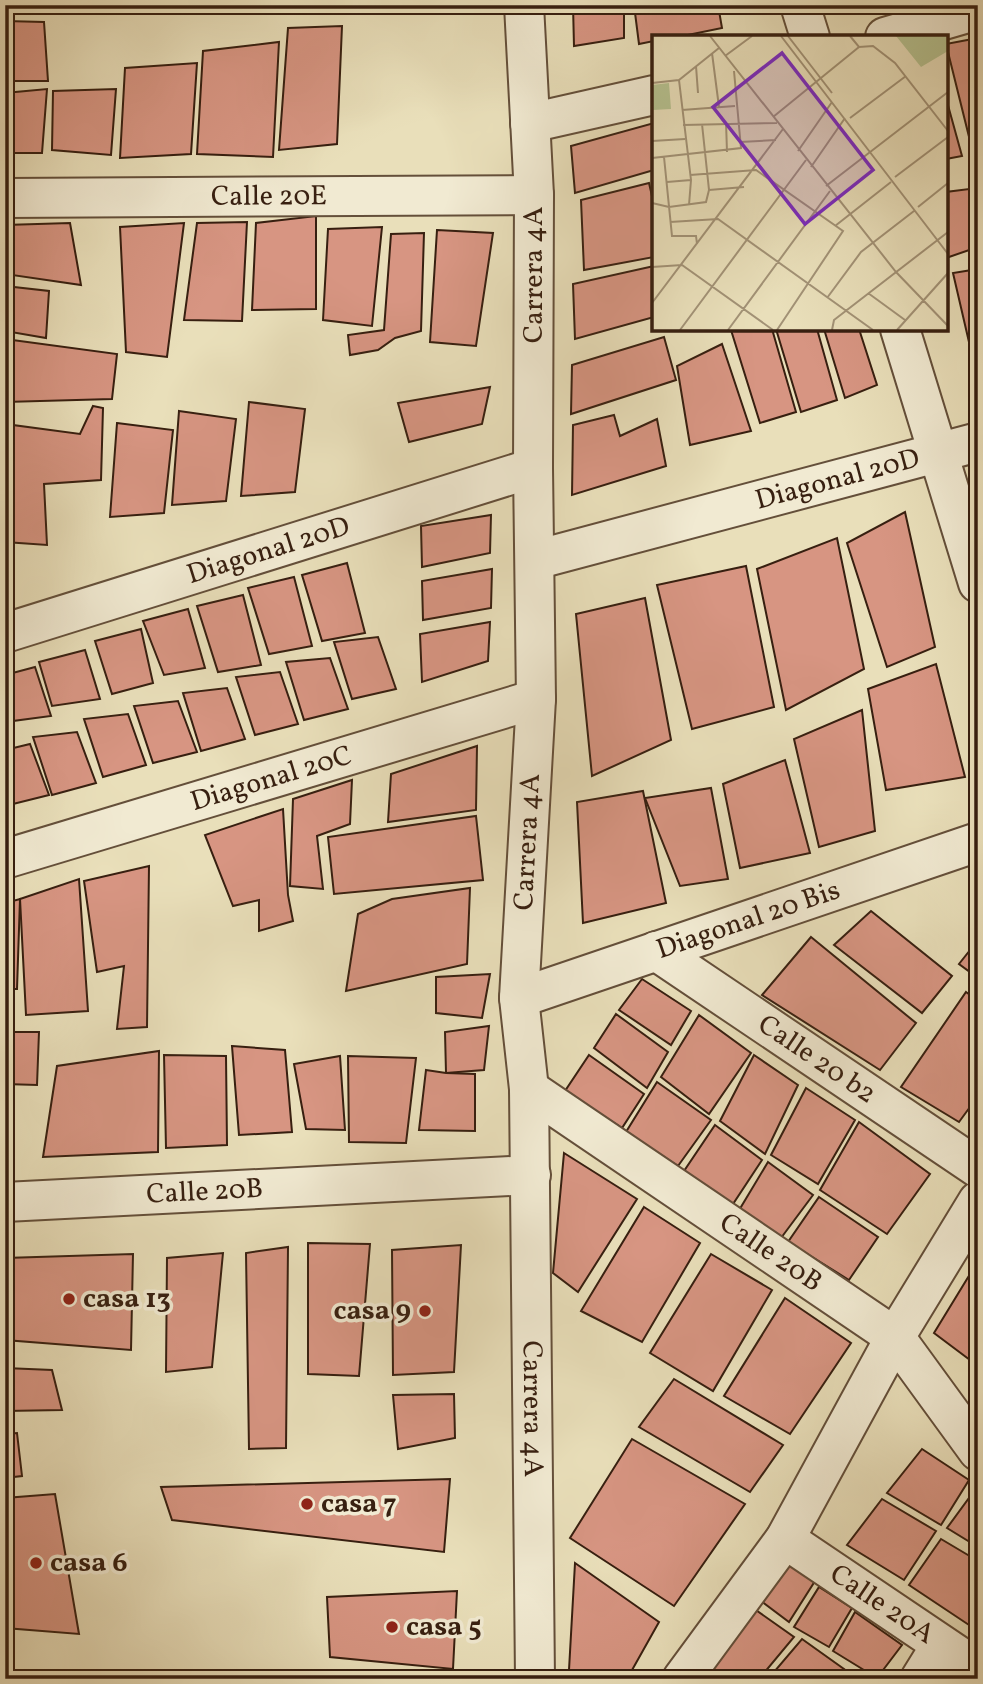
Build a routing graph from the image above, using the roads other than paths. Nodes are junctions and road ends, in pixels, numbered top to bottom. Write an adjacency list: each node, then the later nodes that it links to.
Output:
1 (524, 5): 7 (street, Carrera 4A)
2 (800, 5): 4 (street)
3 (978, 10): 5 (street)
4 (809, 35)
5 (892, 35)
6 (652, 94): 7 (street)
7 (530, 123): 8 (street, Carrera 4A)
8 (534, 195): 9 (street, Calle 20E); 13 (street, Carrera 4A)
9 (5, 198)
10 (901, 331): 12 (street)
11 (978, 442): 12 (street, Diagonal 20D)
12 (938, 452): 14 (street, Diagonal 20D); 15 (street)
13 (533, 468): 14 (street, Carrera 4A); 16 (street, Diagonal 20D)
14 (535, 560): 17 (street, Carrera 4A)
15 (978, 583)
16 (5, 633)
17 (536, 699): 19 (street, Diagonal 20C); 21 (street, Carrera 4A)
18 (978, 842): 20 (street, Diagonal 20 Bis)
19 (5, 859)
20 (656, 951): 21 (street, Diagonal 20 Bis); 23 (street, Calle 20 b2)
21 (519, 998): 22 (street, Carrera 4A)
22 (529, 1089): 24 (street, Carrera 4A); 27 (street, Calle 20B)
23 (978, 1168)
24 (531, 1175): 26 (street, Calle 20B); 32 (street, Carrera 4A)
25 (978, 1201): 27 (street)
26 (5, 1202)
27 (895, 1337): 28 (street, Calle 20B); 29 (street)
28 (978, 1451)
29 (785, 1539): 30 (street, Calle 20A); 33 (street)
30 (941, 1644): 31 (street, Calle 20A); 34 (street)
31 (978, 1669)
32 (535, 1679)
33 (682, 1679)
34 (920, 1679)

